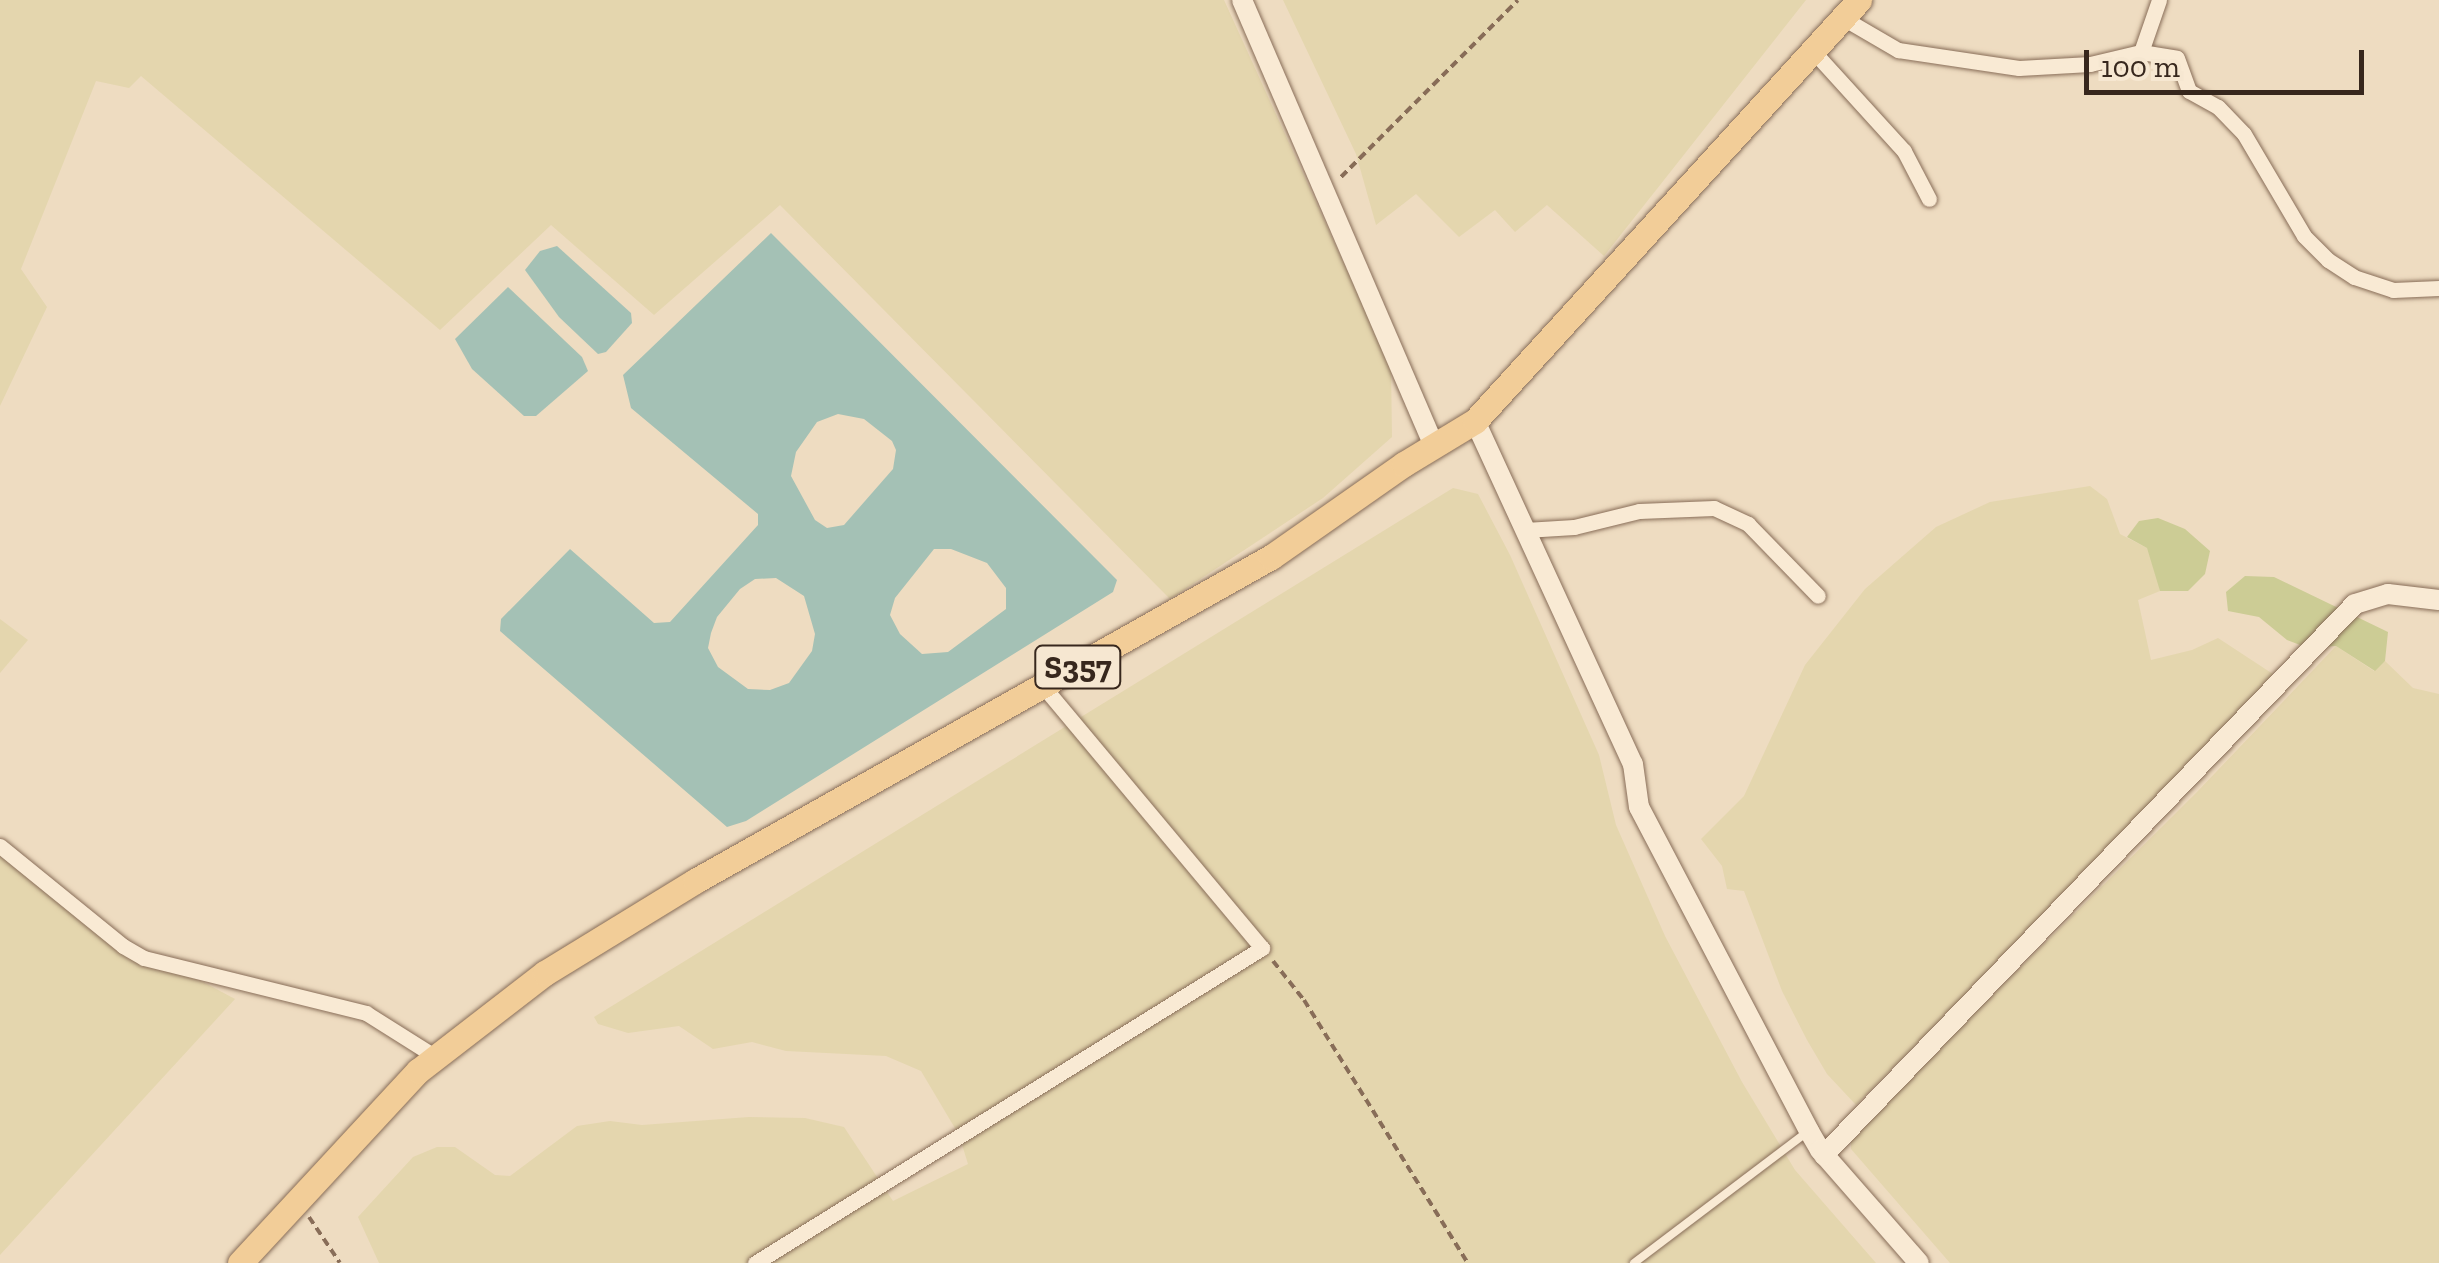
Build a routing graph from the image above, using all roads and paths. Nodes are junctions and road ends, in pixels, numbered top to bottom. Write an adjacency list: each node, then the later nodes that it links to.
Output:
1 (1242, 0): 7 (street)
2 (1518, 0): 7 (path)
3 (2159, 0): 6 (street)
4 (1851, 9): 5 (main road, S357); 6 (street)
5 (1813, 51): 8 (street); 10 (main road, S357)
6 (2140, 52): 9 (street)
7 (1326, 191): 11 (street)
8 (1929, 199)
9 (2439, 288)
10 (1475, 421): 11 (main road, S357); 12 (street)
11 (1434, 446): 15 (main road, S357)
12 (1525, 530): 13 (street); 19 (street)
13 (1818, 596)
14 (2439, 600): 20 (street)
15 (1043, 686): 17 (street); 18 (main road, S357)
16 (0, 846): 18 (street)
17 (1262, 948): 24 (street); 25 (path)
18 (436, 1057): 21 (main road, S357)
19 (1810, 1130): 20 (street); 26 (lane)
20 (1824, 1155): 27 (street)
21 (300, 1203): 22 (main road, S357); 23 (path)
22 (240, 1263)
23 (340, 1263)
24 (755, 1263)
25 (1468, 1263)
26 (1634, 1263)
27 (1919, 1263)

